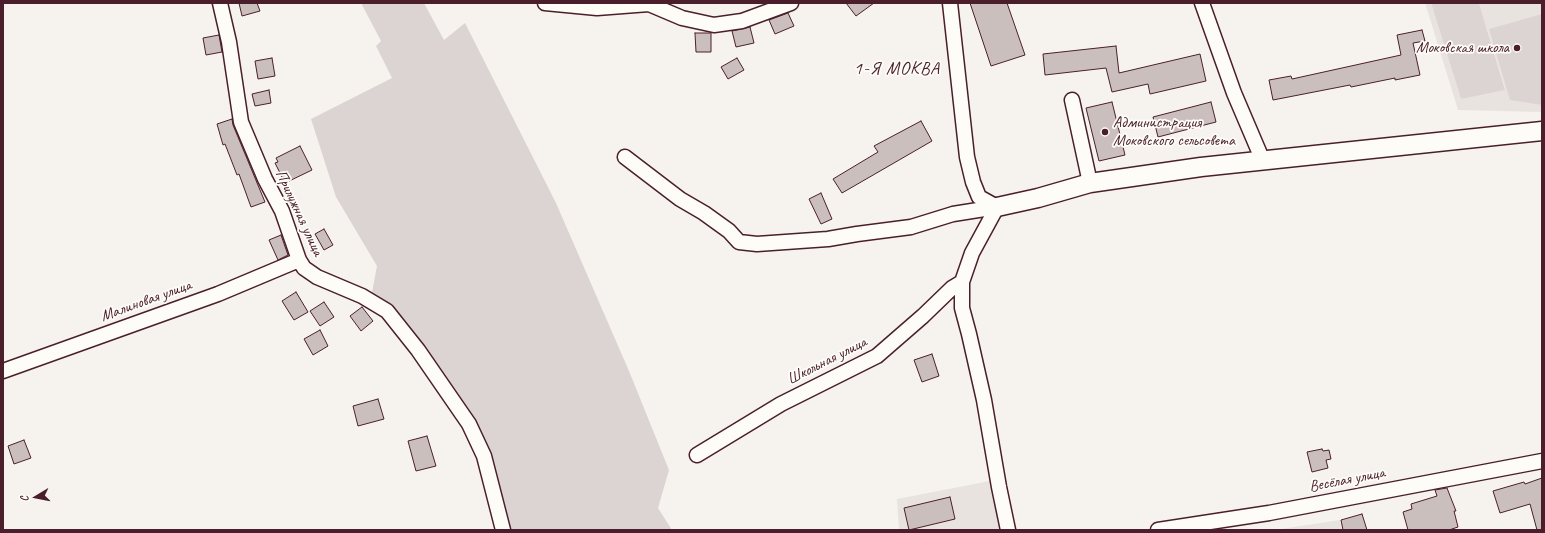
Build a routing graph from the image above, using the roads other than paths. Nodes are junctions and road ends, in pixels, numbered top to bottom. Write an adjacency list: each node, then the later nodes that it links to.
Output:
1 (220, 3): 12 (street, Прилужная улица)
2 (546, 3): 3 (street)
3 (791, 3)
4 (950, 3): 11 (street)
5 (1202, 3): 9 (street)
6 (1072, 100): 10 (street)
7 (1542, 131): 9 (street)
8 (625, 157): 11 (street)
9 (1263, 161): 10 (street)
10 (1090, 183): 11 (street)
11 (997, 207): 13 (street)
12 (298, 260): 14 (street, Малиновая улица); 17 (street, Прилужная улица)
13 (962, 282): 15 (street, Школьная улица); 18 (street)
14 (3, 371)
15 (697, 455)
16 (1542, 460): 19 (street, Весёлая улица)
17 (503, 530)
18 (1008, 530)
19 (1158, 530)

